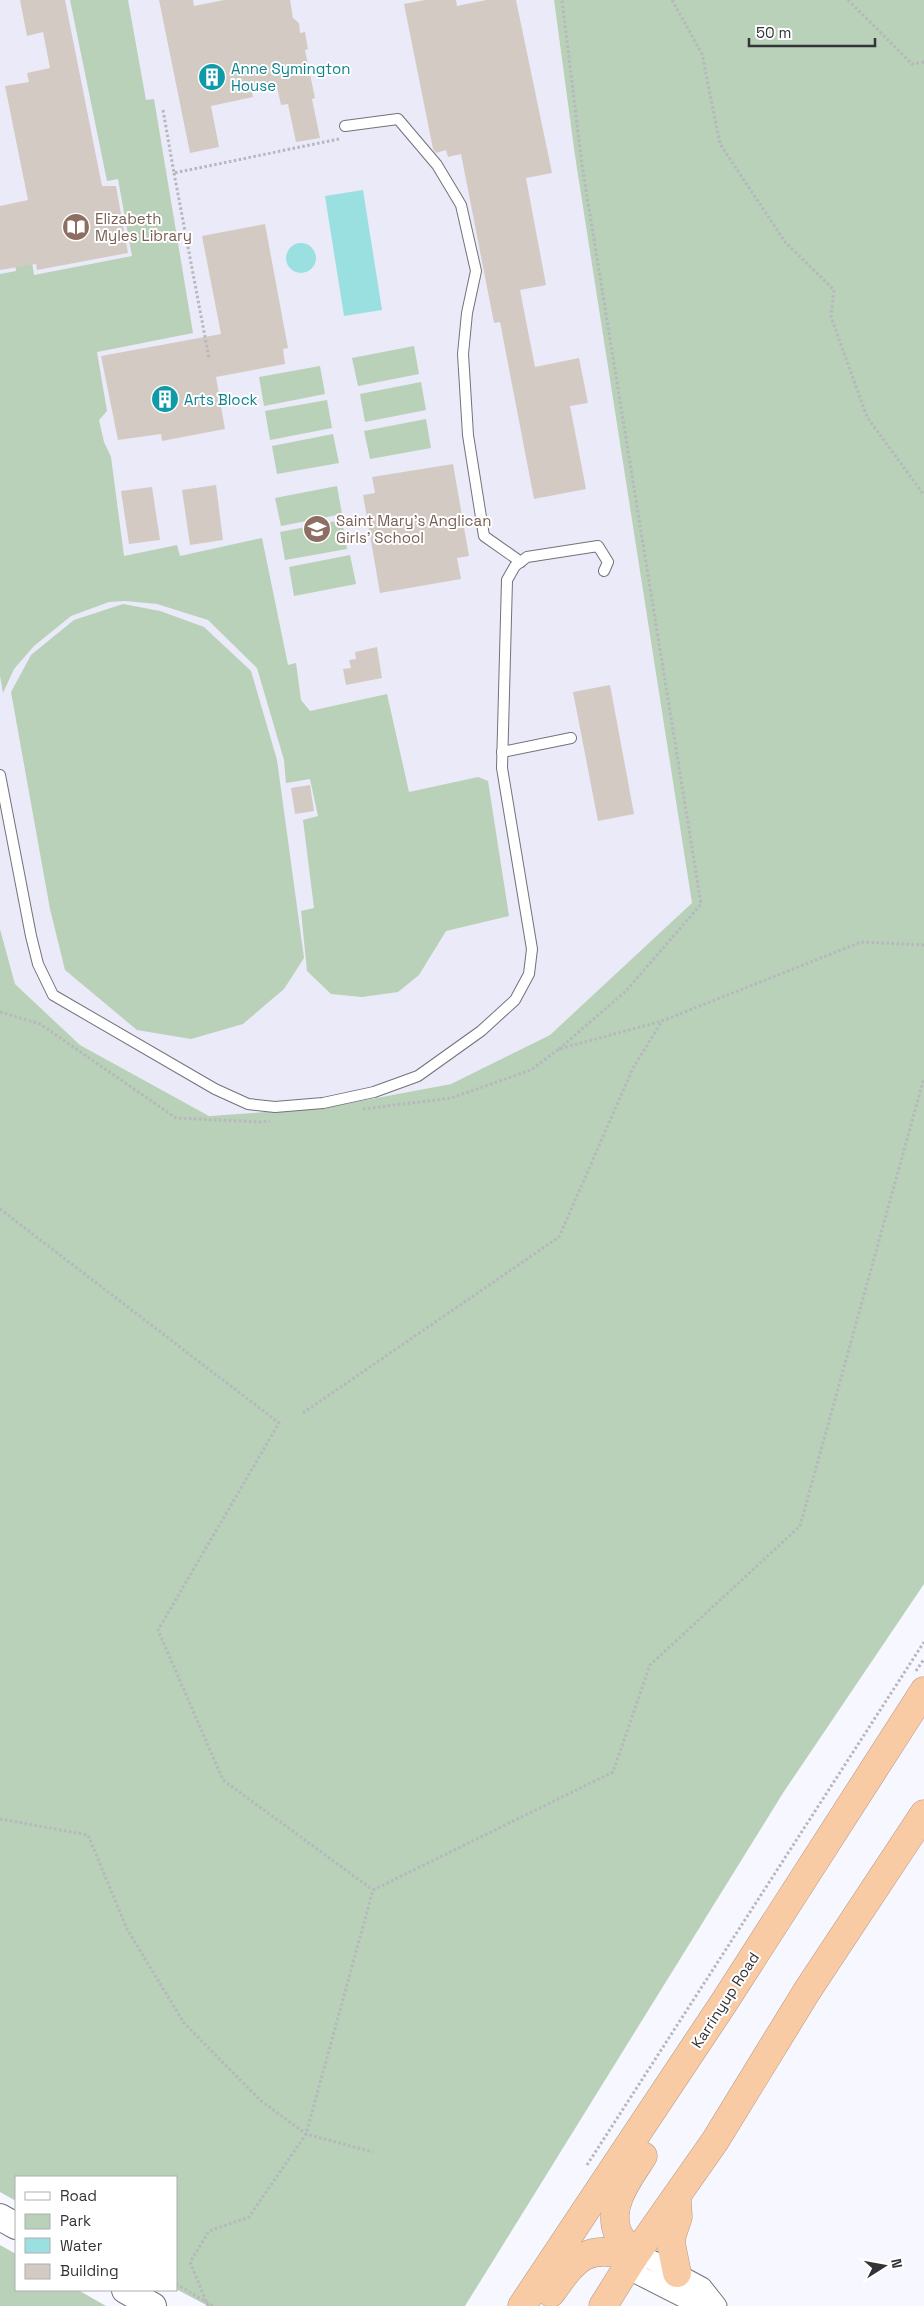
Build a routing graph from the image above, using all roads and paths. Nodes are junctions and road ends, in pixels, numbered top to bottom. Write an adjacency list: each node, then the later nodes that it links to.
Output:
1 (562, 0): 19 (path)
2 (672, 0): 10 (path)
3 (848, 0): 4 (path)
4 (924, 62)
5 (163, 110): 8 (path)
6 (344, 126): 11 (lane)
7 (346, 137): 8 (path)
8 (174, 173): 9 (path)
9 (209, 358)
10 (924, 495)
11 (521, 562): 12 (lane); 14 (lane)
12 (604, 571)
13 (571, 738): 14 (lane)
14 (502, 752): 15 (lane)
15 (0, 775)
16 (924, 945): 18 (path)
17 (0, 1012): 22 (path)
18 (662, 1021): 19 (path); 24 (path)
19 (558, 1048): 21 (path)
20 (924, 1078): 29 (path)
21 (355, 1110)
22 (279, 1120)
23 (0, 1209): 29 (path)
24 (304, 1413)
25 (924, 1642): 33 (path)
26 (924, 1691): 30 (highway, Karrinyup Road)
27 (924, 1814): 34 (highway)
28 (0, 1819): 31 (path)
29 (373, 1890): 31 (path)
30 (723, 2004): 37 (highway); 44 (highway, Karrinyup Road)
31 (306, 2134): 32 (path); 41 (path)
32 (373, 2152)
33 (582, 2173)
34 (677, 2197): 37 (highway); 38 (highway)
35 (0, 2216): 36 (main road)
36 (15, 2225)
37 (633, 2258): 38 (street); 45 (highway); 46 (highway); 47 (street)
38 (677, 2273): 47 (street)
39 (178, 2285): 41 (path)
40 (127, 2291): 42 (main road)
41 (207, 2304): 43 (path)
42 (153, 2306)
43 (213, 2306)
44 (522, 2306)
45 (542, 2306)
46 (603, 2306)
47 (717, 2306)

